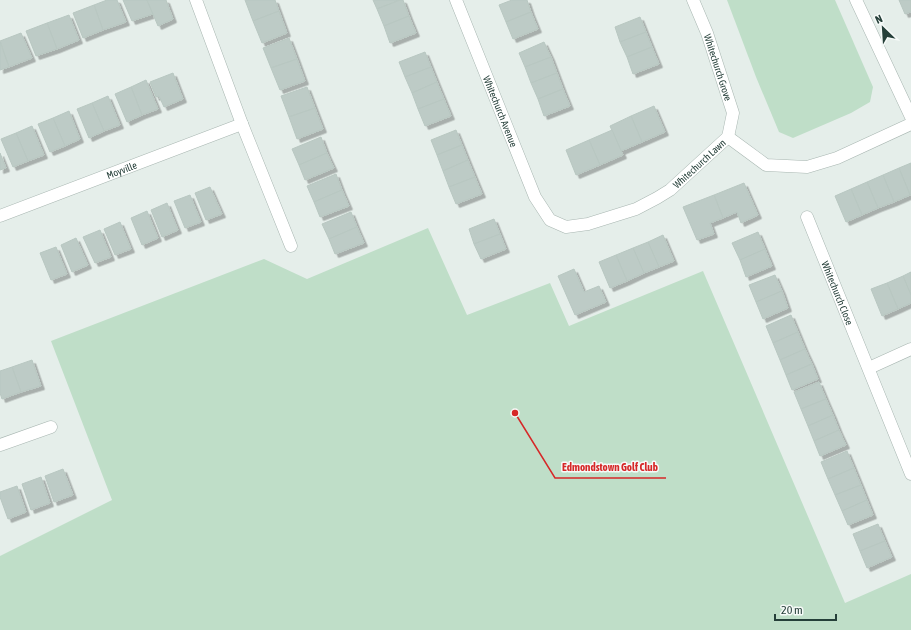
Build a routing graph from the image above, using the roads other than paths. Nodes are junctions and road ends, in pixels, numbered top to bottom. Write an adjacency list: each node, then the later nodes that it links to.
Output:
1 (196, 0): 6 (street)
2 (456, 0): 11 (street, Whitechurch Avenue)
3 (693, 0): 8 (street, Whitechurch Grove)
4 (856, 0): 5 (street)
5 (911, 117)
6 (242, 124): 9 (street, Moyville); 12 (street)
7 (911, 124): 8 (street, Whitechurch Lawn)
8 (728, 137): 11 (street, Whitechurch Lawn)
9 (0, 216)
10 (807, 217): 14 (street, Whitechurch Close)
11 (550, 220)
12 (291, 246)
13 (911, 349): 14 (street)
14 (869, 368): 17 (street, Whitechurch Close)
15 (50, 427): 16 (street)
16 (0, 446)
17 (911, 474)

